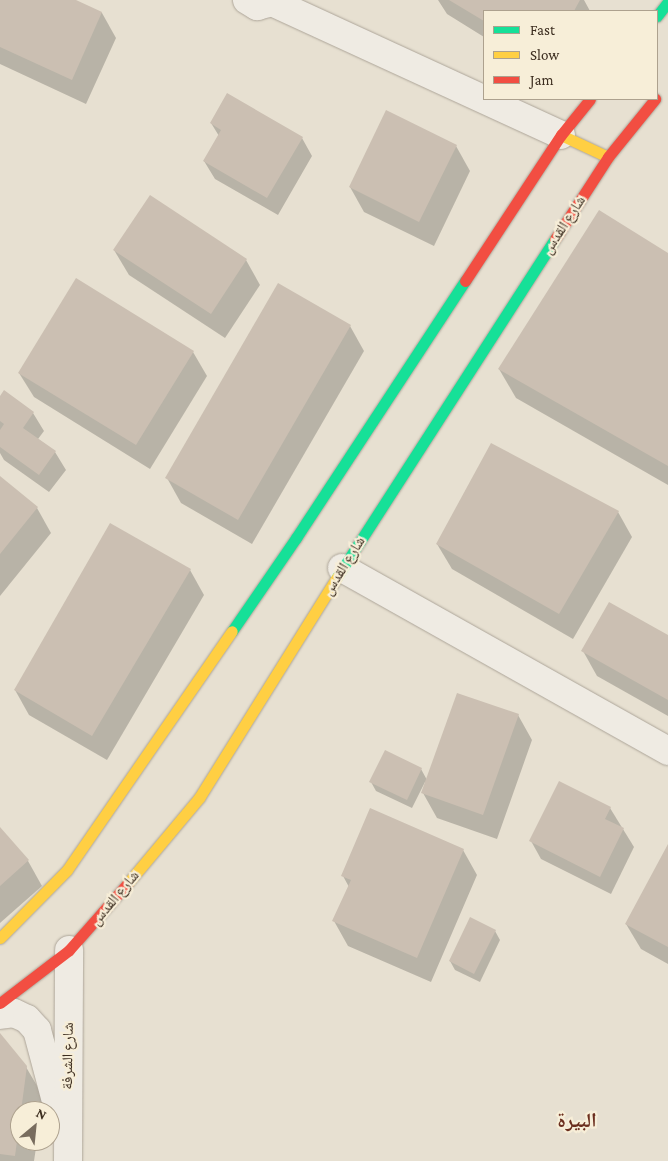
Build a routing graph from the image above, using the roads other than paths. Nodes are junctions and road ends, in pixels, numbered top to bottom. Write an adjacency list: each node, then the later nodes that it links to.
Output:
1 (247, 0): 4 (street)
2 (668, 2): 3 (main road)
3 (658, 15)
4 (483, 99)
5 (485, 100): 8 (street)
6 (589, 100): 8 (main road)
7 (654, 100): 9 (main road, شارع القدس)
8 (561, 135): 9 (main road); 12 (main road)
9 (608, 157): 10 (main road, شارع القدس)
10 (342, 568): 11 (street); 13 (main road, شارع القدس)
11 (668, 751)
12 (0, 938)
13 (69, 950): 14 (main road, شارع القدس); 16 (street, شارع الشرفة)
14 (0, 1003)
15 (0, 1015): 16 (street)
16 (67, 1151)

